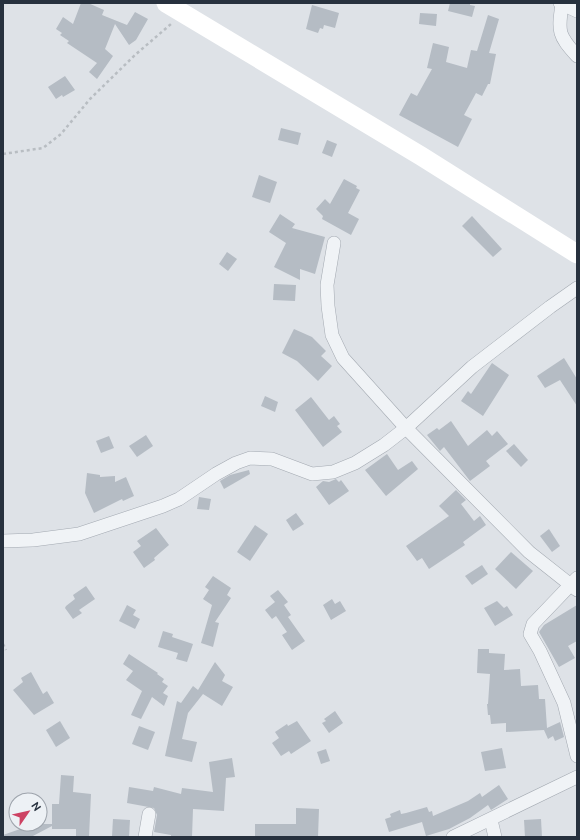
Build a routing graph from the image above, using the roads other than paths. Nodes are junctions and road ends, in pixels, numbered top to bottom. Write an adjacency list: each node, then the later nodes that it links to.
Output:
1 (166, 3): 5 (main road)
2 (570, 7): 3 (street)
3 (577, 56)
4 (334, 243): 7 (street)
5 (577, 254)
6 (577, 288): 7 (street)
7 (406, 428): 8 (street); 9 (street)
8 (3, 541)
9 (575, 584): 10 (street)
10 (577, 756)
11 (577, 777): 13 (street)
12 (149, 814): 14 (street)
13 (491, 820): 15 (street); 16 (street)
14 (145, 837)
15 (453, 837)
16 (495, 837)

